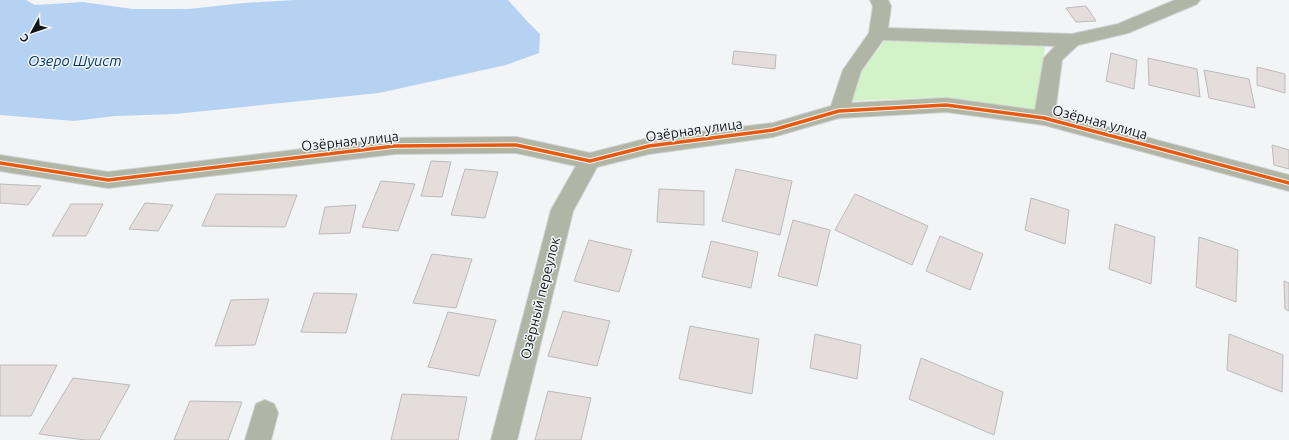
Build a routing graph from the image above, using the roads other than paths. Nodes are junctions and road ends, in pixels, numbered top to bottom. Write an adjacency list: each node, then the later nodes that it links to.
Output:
1 (879, 0): 3 (street)
2 (1191, 0): 4 (street)
3 (878, 34): 4 (street); 5 (street)
4 (1072, 40): 6 (street)
5 (839, 111): 6 (street, Озёрная улица); 7 (street, Озёрная улица)
6 (1044, 118): 9 (street, Озёрная улица)
7 (590, 161): 8 (street, Озёрная улица); 12 (street, Озёрный переулок)
8 (0, 163)
9 (1289, 183)
10 (265, 413): 11 (street)
11 (258, 440)
12 (504, 440)

